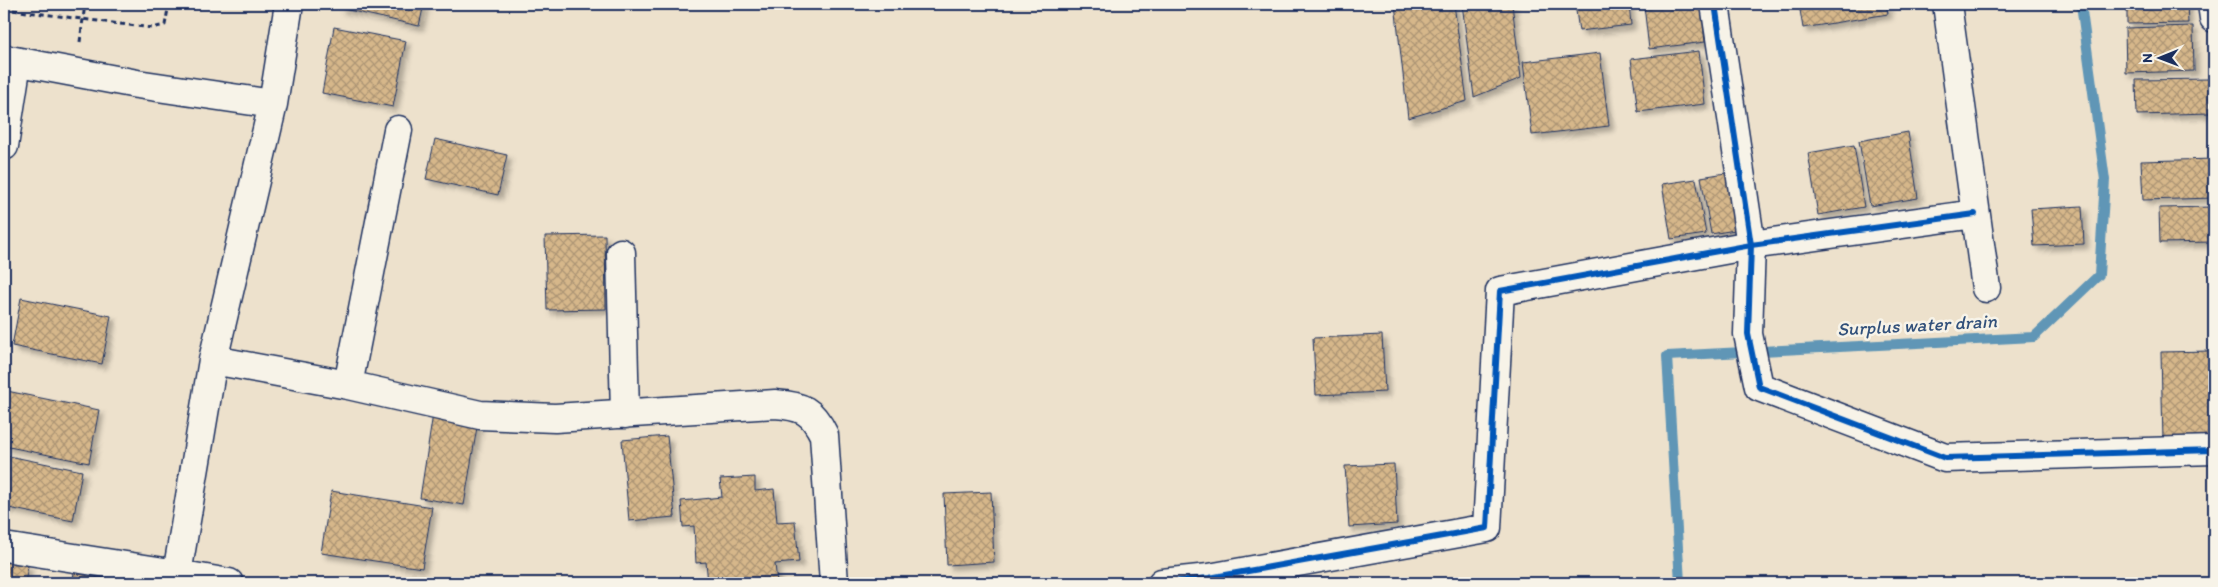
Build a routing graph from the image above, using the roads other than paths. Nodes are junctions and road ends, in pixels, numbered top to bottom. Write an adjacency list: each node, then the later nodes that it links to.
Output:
1 (289, 4): 7 (street)
2 (1716, 4): 11 (street)
3 (1947, 4): 10 (street)
4 (2212, 4): 5 (street)
5 (2214, 18)
6 (10, 60): 7 (street); 9 (street)
7 (273, 104): 14 (street)
8 (398, 130): 15 (street)
9 (4, 146)
10 (1974, 214): 11 (street); 13 (street)
11 (1751, 246): 17 (street); 20 (street)
12 (621, 253): 16 (street)
13 (1986, 288)
14 (213, 360): 15 (street); 19 (street)
15 (348, 385): 16 (street)
16 (625, 414): 22 (street)
17 (2214, 450)
18 (4, 547): 19 (street)
19 (177, 574): 21 (street)
20 (1209, 581): 23 (street)
21 (230, 583)
22 (834, 583)
23 (1162, 583)

